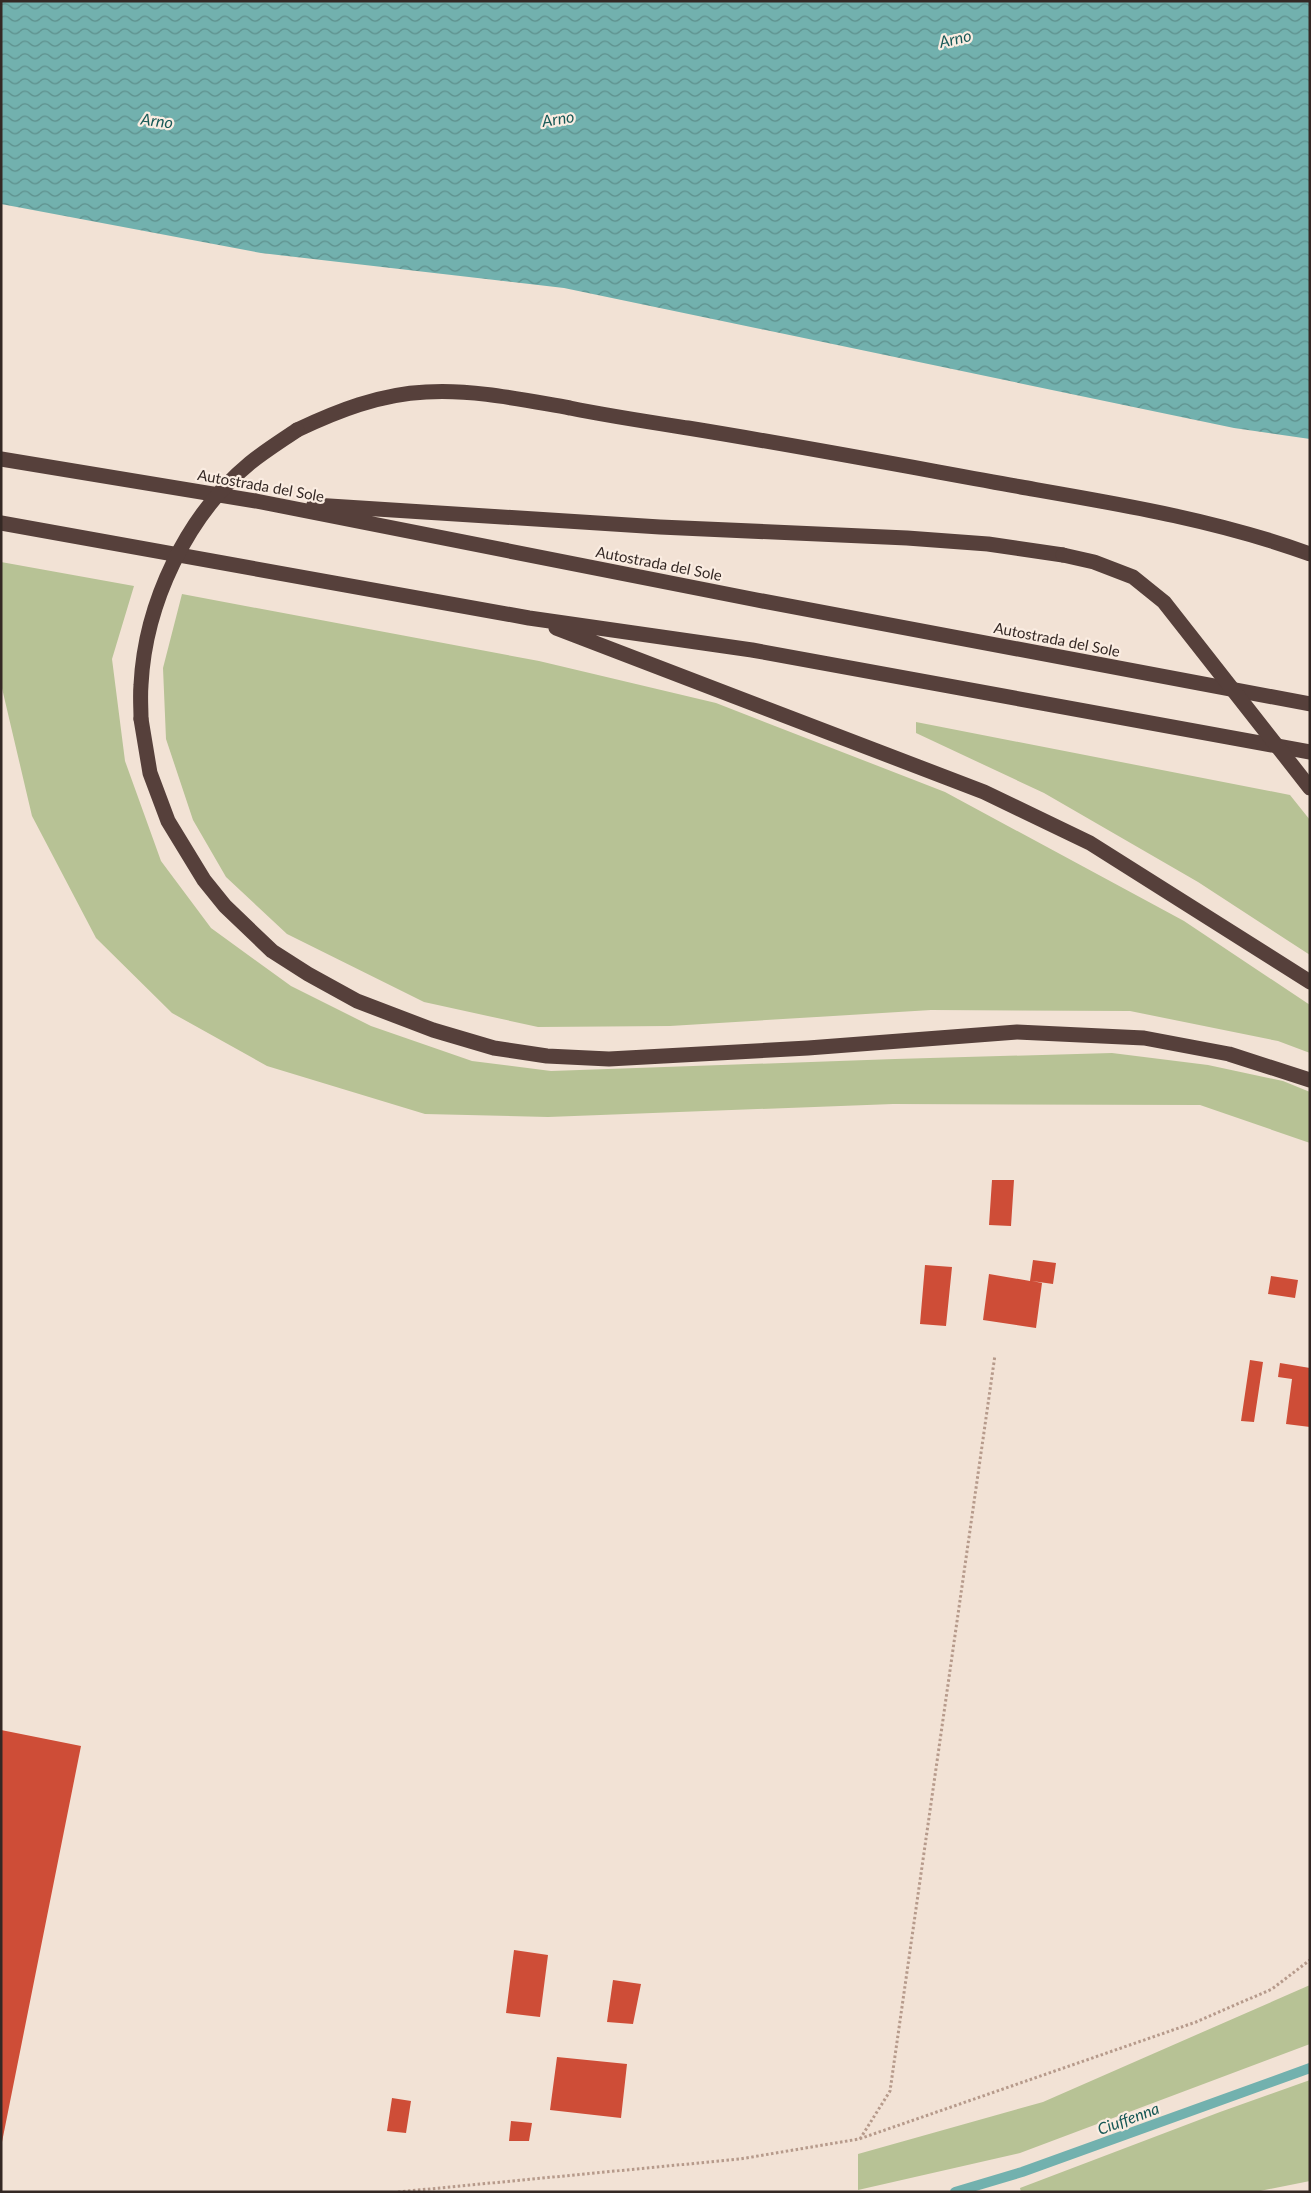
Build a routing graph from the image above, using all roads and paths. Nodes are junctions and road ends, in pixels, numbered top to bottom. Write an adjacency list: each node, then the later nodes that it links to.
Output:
1 (1, 459): 2 (highway, Autostrada del Sole)
2 (256, 501): 6 (highway, Autostrada del Sole); 8 (highway, bridge)
3 (1, 523): 5 (highway)
4 (1310, 554): 10 (highway, bridge)
5 (529, 618): 7 (highway); 9 (highway)
6 (1310, 704)
7 (1310, 752)
8 (1310, 788)
9 (1310, 982)
10 (1310, 1080)
11 (995, 1355): 13 (path)
12 (1310, 1960): 13 (path)
13 (859, 2139): 14 (path)
14 (398, 2192)

